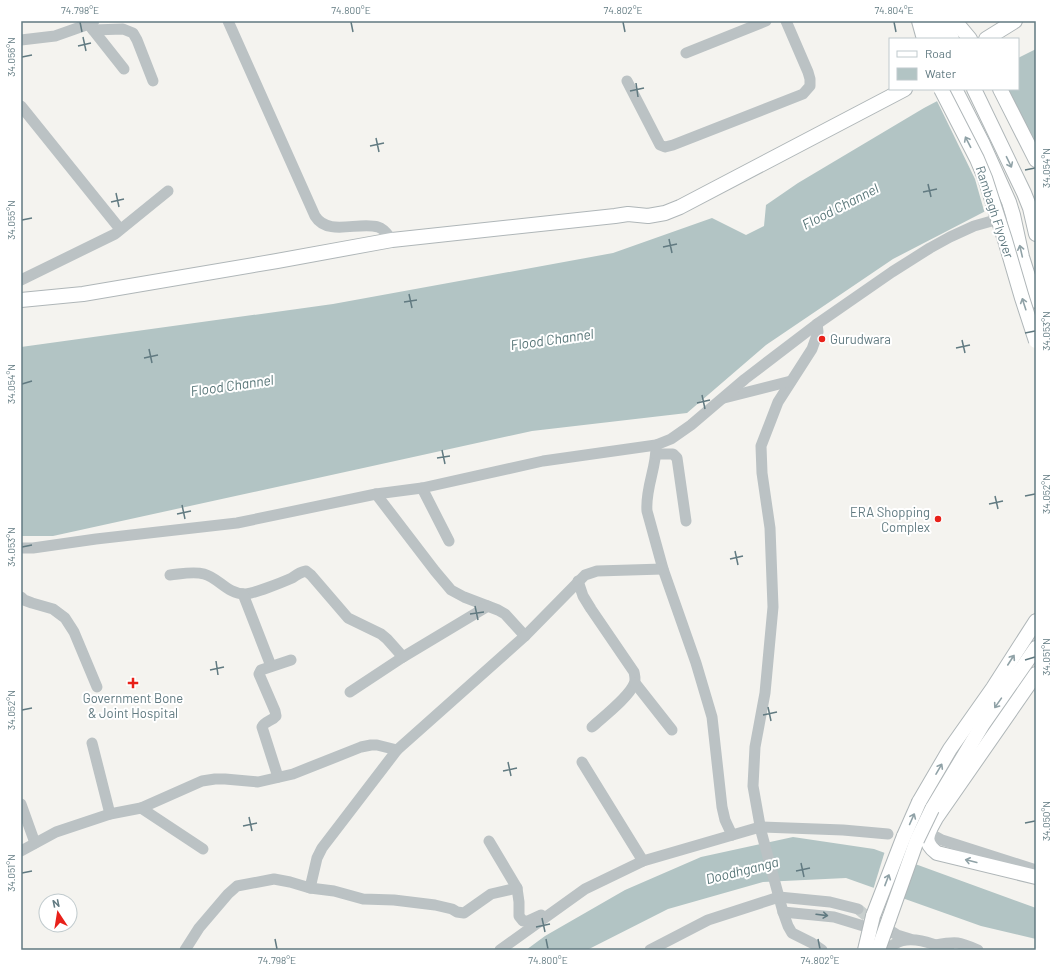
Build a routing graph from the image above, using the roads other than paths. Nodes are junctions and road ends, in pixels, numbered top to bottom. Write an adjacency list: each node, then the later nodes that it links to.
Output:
1 (228, 21): 32 (street)
2 (766, 21): 16 (street)
3 (786, 21): 19 (street)
4 (919, 21): 10 (main road)
5 (931, 21): 11 (main road)
6 (943, 21): 12 (main road)
7 (955, 21): 13 (main road)
8 (1015, 21): 14 (main road)
9 (92, 25): 15 (street); 17 (street); 18 (street)
10 (924, 38)
11 (938, 38)
12 (952, 38)
13 (969, 38)
14 (988, 38)
15 (21, 40)
16 (686, 53)
17 (124, 69)
18 (152, 81)
19 (627, 81)
20 (903, 90): 32 (main road)
21 (942, 90): 37 (main road, Rambagh Flyover, one-way to 21, bridge)
22 (956, 90): 29 (main road)
23 (974, 90): 28 (main road, one-way to 28)
24 (1001, 90): 26 (main road)
25 (21, 106): 30 (street)
26 (1036, 160)
27 (168, 191): 30 (street)
28 (1033, 206): 31 (main road)
29 (1013, 215): 35 (main road, one-way to 29); 36 (street)
30 (120, 229): 33 (street)
31 (1036, 234)
32 (392, 240): 34 (main road)
33 (21, 280)
34 (21, 300)
35 (1036, 301)
36 (817, 324): 38 (street); 39 (street)
37 (1036, 341)
38 (791, 381): 39 (street); 73 (street)
39 (722, 399): 40 (street)
40 (656, 449): 41 (street); 43 (street); 46 (street)
41 (422, 488): 42 (street); 44 (street)
42 (376, 494): 45 (street); 51 (street)
43 (686, 521)
44 (449, 541)
45 (21, 548)
46 (663, 569): 48 (street); 76 (street)
47 (170, 575): 49 (street)
48 (578, 581): 53 (street); 60 (street)
49 (243, 594): 55 (street); 58 (street)
50 (21, 597): 61 (street)
51 (488, 606): 53 (street); 55 (street)
52 (1036, 621): 90 (main road, one-way to 52, bridge)
53 (525, 636): 67 (street)
54 (1036, 648): 65 (main road, one-way to 65)
55 (403, 657): 62 (street)
56 (291, 660): 58 (street)
57 (1036, 664): 65 (main road)
58 (271, 666): 69 (street)
59 (1036, 674): 75 (main road)
60 (635, 683): 63 (street); 64 (street)
61 (97, 687)
62 (350, 692)
63 (592, 727)
64 (672, 730)
65 (975, 738): 91 (main road, bridge)
66 (92, 743): 72 (street)
67 (397, 750): 69 (street); 84 (street)
68 (582, 762): 81 (street)
69 (278, 777): 71 (street)
70 (21, 804): 78 (street)
71 (141, 808): 72 (street); 79 (street)
72 (110, 814): 78 (street)
73 (761, 829): 74 (street); 76 (street); 86 (street)
74 (888, 834)
75 (925, 834): 82 (street); 83 (main road, one-way to 75)
76 (732, 835): 81 (street)
77 (489, 841): 85 (street)
78 (35, 843): 80 (street)
79 (203, 849)
80 (21, 851)
81 (643, 860): 87 (street)
82 (1036, 870)
83 (1036, 876)
84 (310, 888): 85 (street); 94 (street)
85 (517, 888): 87 (street)
86 (779, 897): 88 (street); 89 (street); 96 (street)
87 (558, 908): 95 (street)
88 (858, 909)
89 (783, 912): 90 (street, one-way to 90); 97 (street)
90 (870, 928): 98 (main road, bridge)
91 (886, 928): 92 (street); 99 (main road, bridge)
92 (910, 939): 93 (street); 100 (street)
93 (936, 945): 101 (street); 102 (street)
94 (185, 950)
95 (500, 950)
96 (650, 950)
97 (822, 950)
98 (864, 950)
99 (878, 950)
100 (888, 950)
101 (949, 950)
102 (978, 950)

